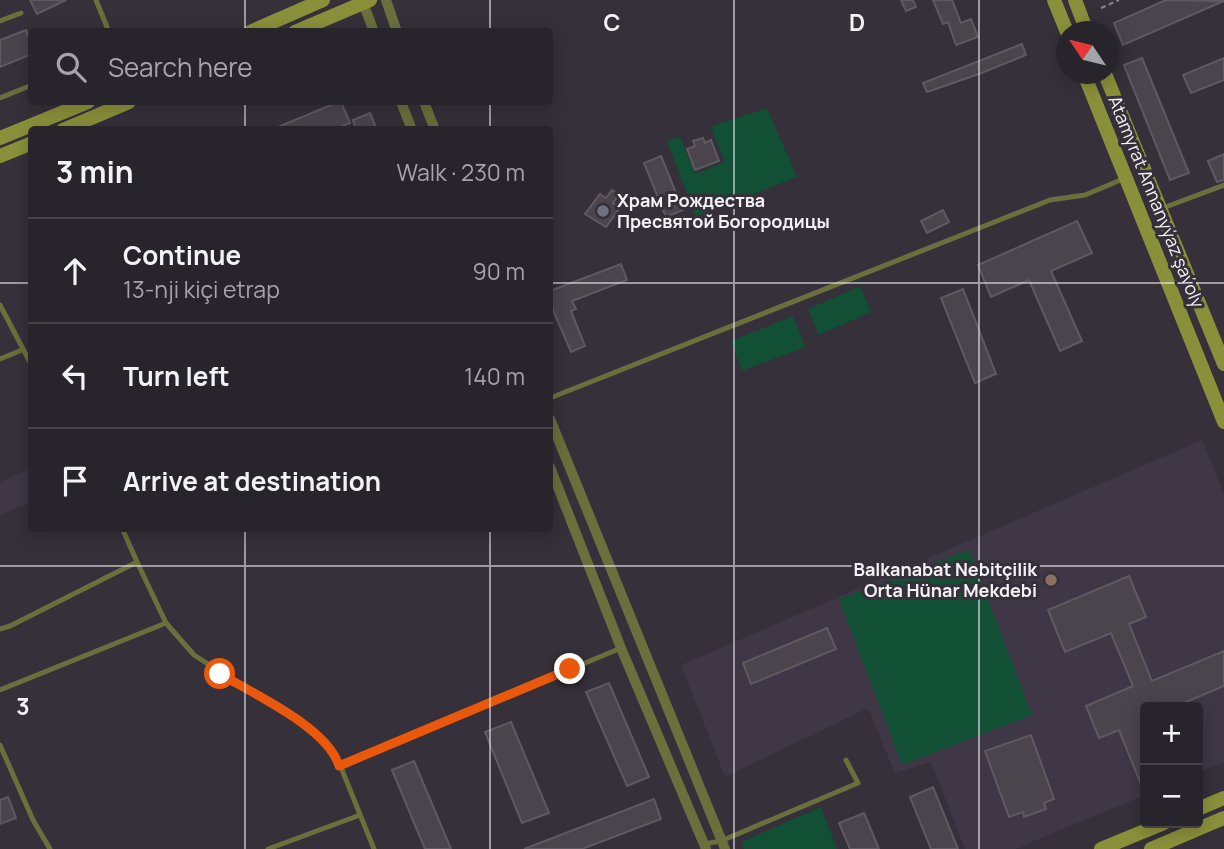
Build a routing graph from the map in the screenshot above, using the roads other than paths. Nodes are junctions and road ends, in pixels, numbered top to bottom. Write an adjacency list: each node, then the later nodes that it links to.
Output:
1 (96, 0): 11 (lane)
2 (323, 0): 12 (street)
3 (386, 0): 15 (street)
4 (1054, 0): 9 (street)
5 (1074, 0): 10 (street)
6 (365, 1): 13 (street); 14 (street)
7 (21, 13): 8 (lane)
8 (0, 21)
9 (1063, 21)
10 (1083, 21)
11 (107, 28)
12 (259, 28)
13 (304, 28)
14 (373, 28)
15 (396, 28)
16 (1088, 84): 32 (street, Atamyrat Annanyýaz şaýoly)
17 (1108, 84): 34 (street, Atamyrat Annanyýaz şaýoly)
18 (28, 87): 19 (lane)
19 (0, 98)
20 (81, 105): 24 (street)
21 (122, 105): 25 (street)
22 (402, 105): 26 (street)
23 (426, 105): 27 (street)
24 (29, 126)
25 (72, 126)
26 (410, 126)
27 (434, 126)
28 (28, 127): 29 (street)
29 (0, 138)
30 (28, 145): 31 (street)
31 (0, 156)
32 (1126, 178): 40 (lane); 41 (street, Atamyrat Annanyýaz şaýoly)
33 (1224, 185): 34 (lane)
34 (1160, 209): 39 (street, Atamyrat Annanyýaz şaýoly)
35 (0, 305): 36 (lane)
36 (23, 350): 37 (lane); 38 (lane)
37 (0, 359)
38 (28, 359)
39 (1224, 364)
40 (553, 397)
41 (1224, 422)
42 (553, 426): 58 (street)
43 (553, 475): 48 (street)
44 (124, 532): 45 (lane)
45 (137, 562): 46 (lane); 47 (lane)
46 (166, 623): 49 (lane); 52 (lane)
47 (0, 629)
48 (621, 648): 52 (lane); 59 (street)
49 (0, 690)
50 (0, 745): 60 (lane)
51 (846, 760): 58 (lane)
52 (339, 766): 55 (lane)
53 (1224, 798): 54 (street)
54 (1203, 807)
55 (360, 814): 61 (lane); 62 (lane)
56 (1224, 818): 64 (street)
57 (1152, 828): 63 (street)
58 (723, 845): 59 (lane)
59 (705, 847)
60 (50, 849)
61 (268, 849)
62 (374, 849)
63 (1101, 849)
64 (1151, 849)

